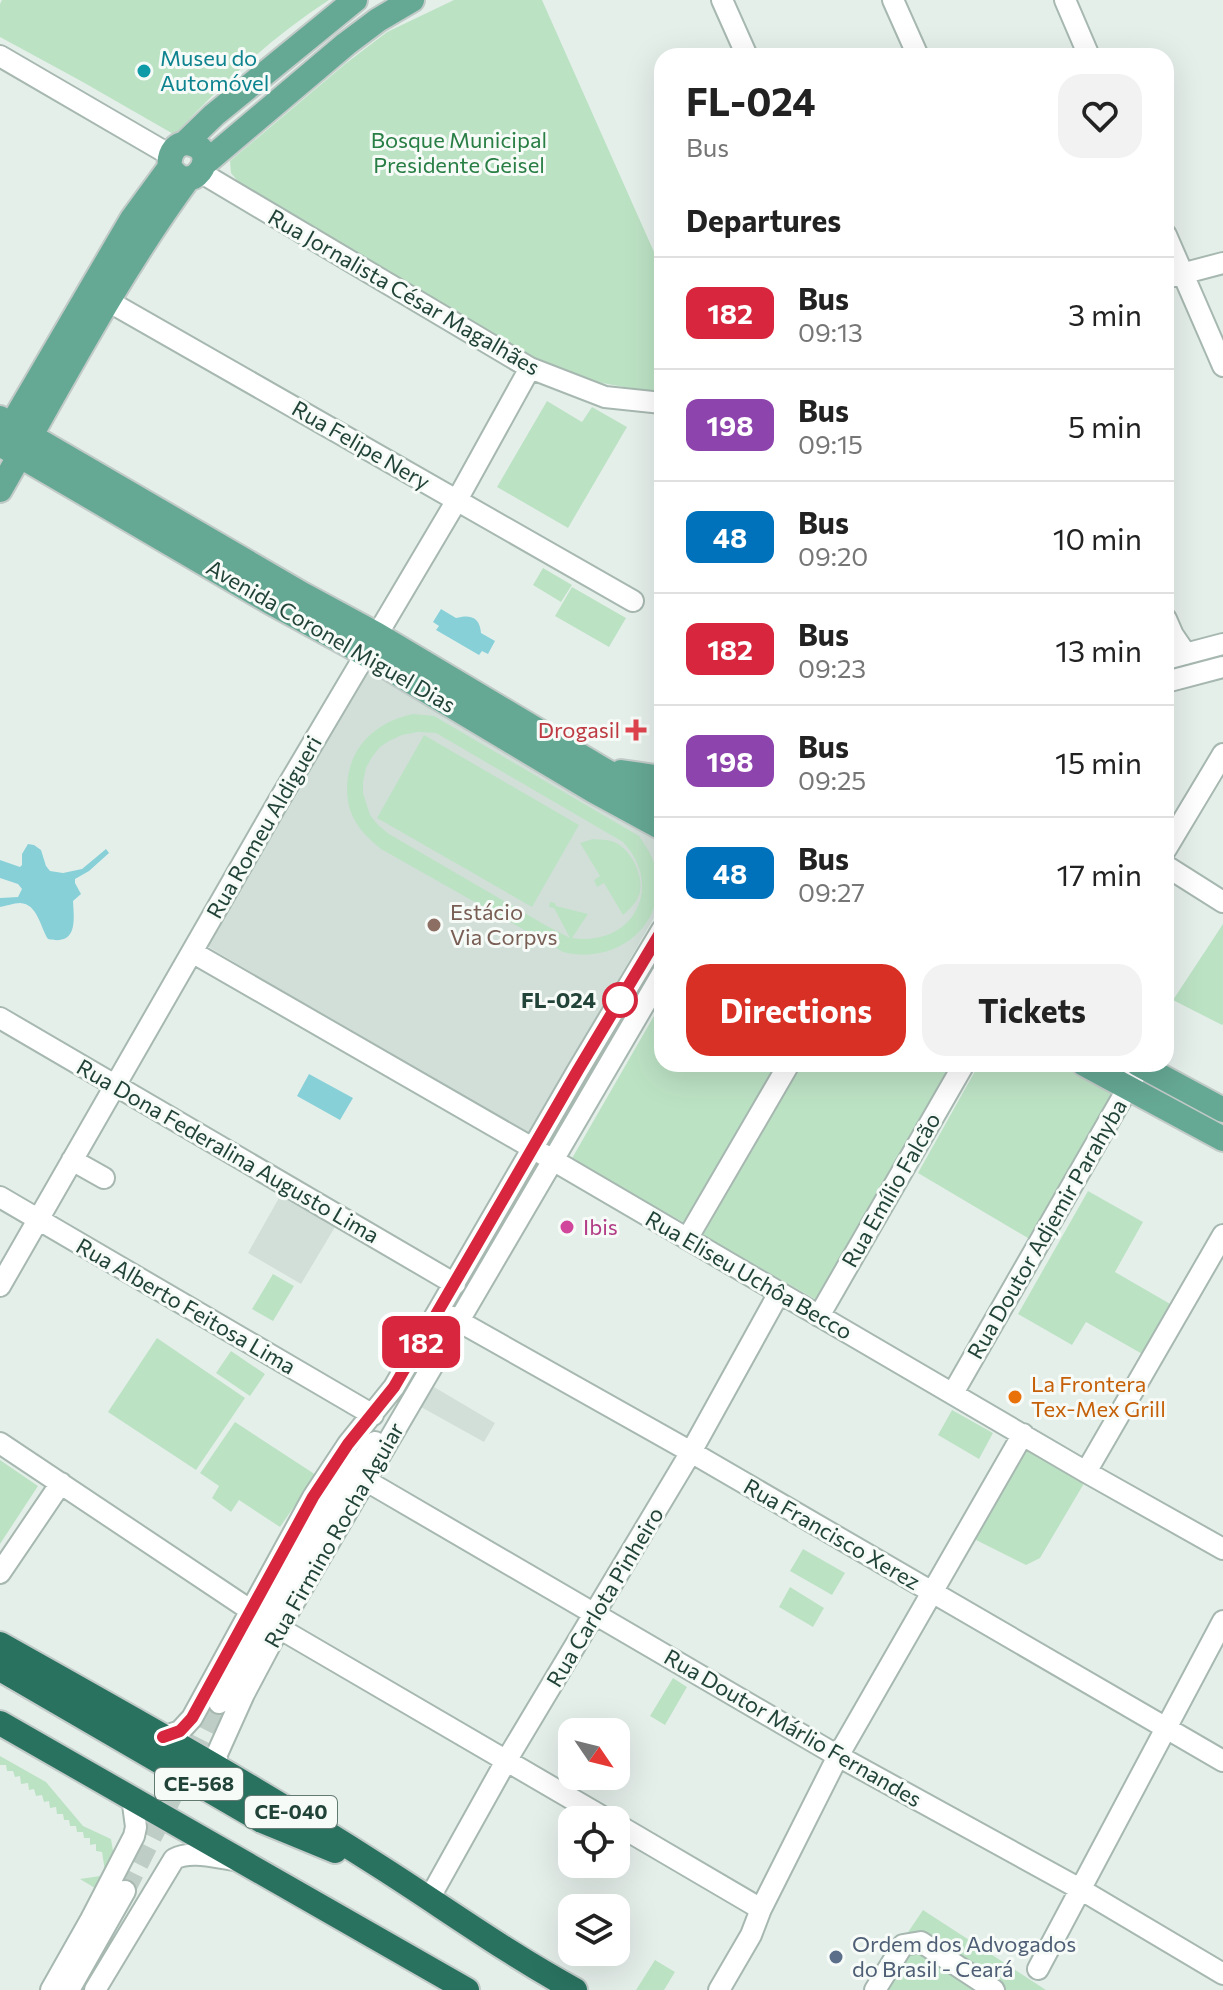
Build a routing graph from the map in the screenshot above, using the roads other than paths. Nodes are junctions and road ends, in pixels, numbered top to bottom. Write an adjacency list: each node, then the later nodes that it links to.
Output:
1 (355, 0): 10 (main road)
2 (412, 0): 10 (main road)
3 (722, 0): 6 (street)
4 (893, 0): 7 (street)
5 (1065, 0): 8 (street)
6 (743, 48)
7 (914, 48)
8 (1086, 48)
9 (0, 56): 10 (street, Rua Jornalista César Magalhães)
10 (186, 163): 13 (main road); 15 (street, Rua Jornalista César Magalhães)
11 (1223, 263): 12 (street)
12 (1174, 275): 14 (street)
13 (100, 296): 17 (main road); 19 (street, Rua Felipe Nery)
14 (1223, 366)
15 (530, 368): 16 (street, Rua Jornalista César Magalhães); 19 (street, Rua Romeu Aldigueri)
16 (654, 402)
17 (9, 438): 18 (main road); 21 (main road, Avenida Coronel Miguel Dias)
18 (0, 490)
19 (457, 500): 20 (street, Rua Felipe Nery); 21 (street, Rua Romeu Aldigueri)
20 (633, 601)
21 (370, 644): 28 (main road, Avenida Coronel Miguel Dias); 31 (main road, Avenida Coronel Miguel Dias); 36 (street, Rua Romeu Aldigueri)
22 (1223, 644): 23 (street)
23 (1176, 656)
24 (1213, 669): 25 (street); 26 (street)
25 (1174, 680)
26 (1223, 684)
27 (1223, 754): 32 (street)
28 (604, 770): 29 (main road); 30 (main road, Avenida Coronel Miguel Dias)
29 (654, 777)
30 (654, 798)
31 (654, 824)
32 (1174, 836)
33 (1174, 871): 34 (street)
34 (1223, 902)
35 (654, 943): 48 (street, Rua Firmino Rocha Aguiar)
36 (192, 952): 44 (street, Rua Romeu Aldigueri); 48 (street, Rua Eliseu Uchôa Becco)
37 (654, 988): 50 (street, Rua Firmino Rocha Aguiar)
38 (0, 1018): 44 (street, Rua Dona Federalina Augusto Lima)
39 (784, 1072): 55 (street)
40 (959, 1072): 60 (street, Rua Emílio Falcão)
41 (1099, 1072): 45 (main road)
42 (1136, 1072): 45 (street, Rua Doutor Adjemir Parahyba)
43 (1153, 1072): 46 (main road)
44 (116, 1085): 49 (street, Rua Romeu Aldigueri); 56 (street, Rua Dona Federalina Augusto Lima)
45 (1128, 1088): 47 (main road); 62 (street, Rua Doutor Adjemir Parahyba)
46 (1223, 1110)
47 (1223, 1139)
48 (534, 1149): 50 (street, Rua Eliseu Uchôa Becco); 56 (street, Rua Firmino Rocha Aguiar)
49 (72, 1160): 51 (street); 53 (street, Rua Romeu Aldigueri)
50 (552, 1161): 55 (street, Rua Eliseu Uchôa Becco); 61 (street, Rua Firmino Rocha Aguiar)
51 (104, 1178)
52 (0, 1197): 53 (street, Rua Alberto Feitosa Lima)
53 (38, 1219): 57 (street, Rua Romeu Aldigueri); 64 (street, Rua Alberto Feitosa Lima)
54 (1223, 1235): 68 (street)
55 (687, 1239): 58 (street, Rua Eliseu Uchôa Becco)
56 (455, 1284): 59 (street, Rua Firmino Rocha Aguiar)
57 (0, 1286)
58 (779, 1293): 60 (street, Rua Eliseu Uchôa Becco); 67 (street, Rua Carlota Pinheiro)
59 (439, 1310): 61 (street, Rua Francisco Xerez); 64 (street, Rua Firmino Rocha Aguiar)
60 (819, 1316): 62 (street, Rua Eliseu Uchôa Becco)
61 (458, 1320): 63 (street, Rua Firmino Rocha Aguiar); 67 (street, Rua Francisco Xerez)
62 (953, 1393): 65 (street, Rua Eliseu Uchôa Becco)
63 (408, 1405): 69 (street, Rua Firmino Rocha Aguiar); 80 (street)
64 (373, 1415): 74 (street, Rua Firmino Rocha Aguiar)
65 (1023, 1434): 68 (street, Rua Eliseu Uchôa Becco); 73 (street)
66 (0, 1443): 70 (street)
67 (691, 1452): 73 (street, Rua Francisco Xerez); 75 (street, Rua Carlota Pinheiro)
68 (1086, 1472): 71 (street, Rua Eliseu Uchôa Becco)
69 (365, 1480): 75 (street, Rua Doutor Márlio Fernandes); 77 (street, Rua Firmino Rocha Aguiar)
70 (61, 1483): 72 (street); 74 (street)
71 (1221, 1543)
72 (0, 1573)
73 (932, 1593): 82 (street, Rua Francisco Xerez); 84 (street)
74 (250, 1610): 83 (street, Rua Firmino Rocha Aguiar)
75 (595, 1614): 84 (street, Rua Doutor Márlio Fernandes); 85 (street, Rua Carlota Pinheiro)
76 (1223, 1621): 82 (street)
77 (279, 1628): 85 (street); 87 (street, Rua Firmino Rocha Aguiar)
78 (0, 1644): 83 (highway, CE-040)
79 (0, 1669): 92 (highway, CE-568)
80 (219, 1703)
81 (0, 1723): 88 (highway, CE-040)
82 (1165, 1728): 86 (street, Rua Francisco Xerez); 93 (street)
83 (163, 1737): 87 (highway, CE-040)
84 (838, 1756): 93 (street, Rua Doutor Márlio Fernandes); 96 (street)
85 (506, 1761): 89 (street); 95 (street, Rua Carlota Pinheiro)
86 (1223, 1761)
87 (221, 1771): 92 (highway, CE-040)
88 (132, 1797): 91 (highway, CE-040); 99 (street)
89 (584, 1806)
90 (630, 1832): 96 (street)
91 (240, 1860): 101 (street); 102 (highway, CE-040)
92 (382, 1868): 95 (highway, CE-040)
93 (1080, 1889): 97 (street); 98 (street, Rua Doutor Márlio Fernandes)
94 (125, 1891): 100 (street)
95 (429, 1899): 103 (highway, CE-040)
96 (761, 1909): 104 (street)
97 (1038, 1969)
98 (1223, 1974)
99 (51, 1990)
100 (69, 1990)
101 (95, 1990)
102 (467, 1990)
103 (575, 1990)
104 (719, 1990)
105 (875, 1990): 106 (street)
106 (994, 1990)

